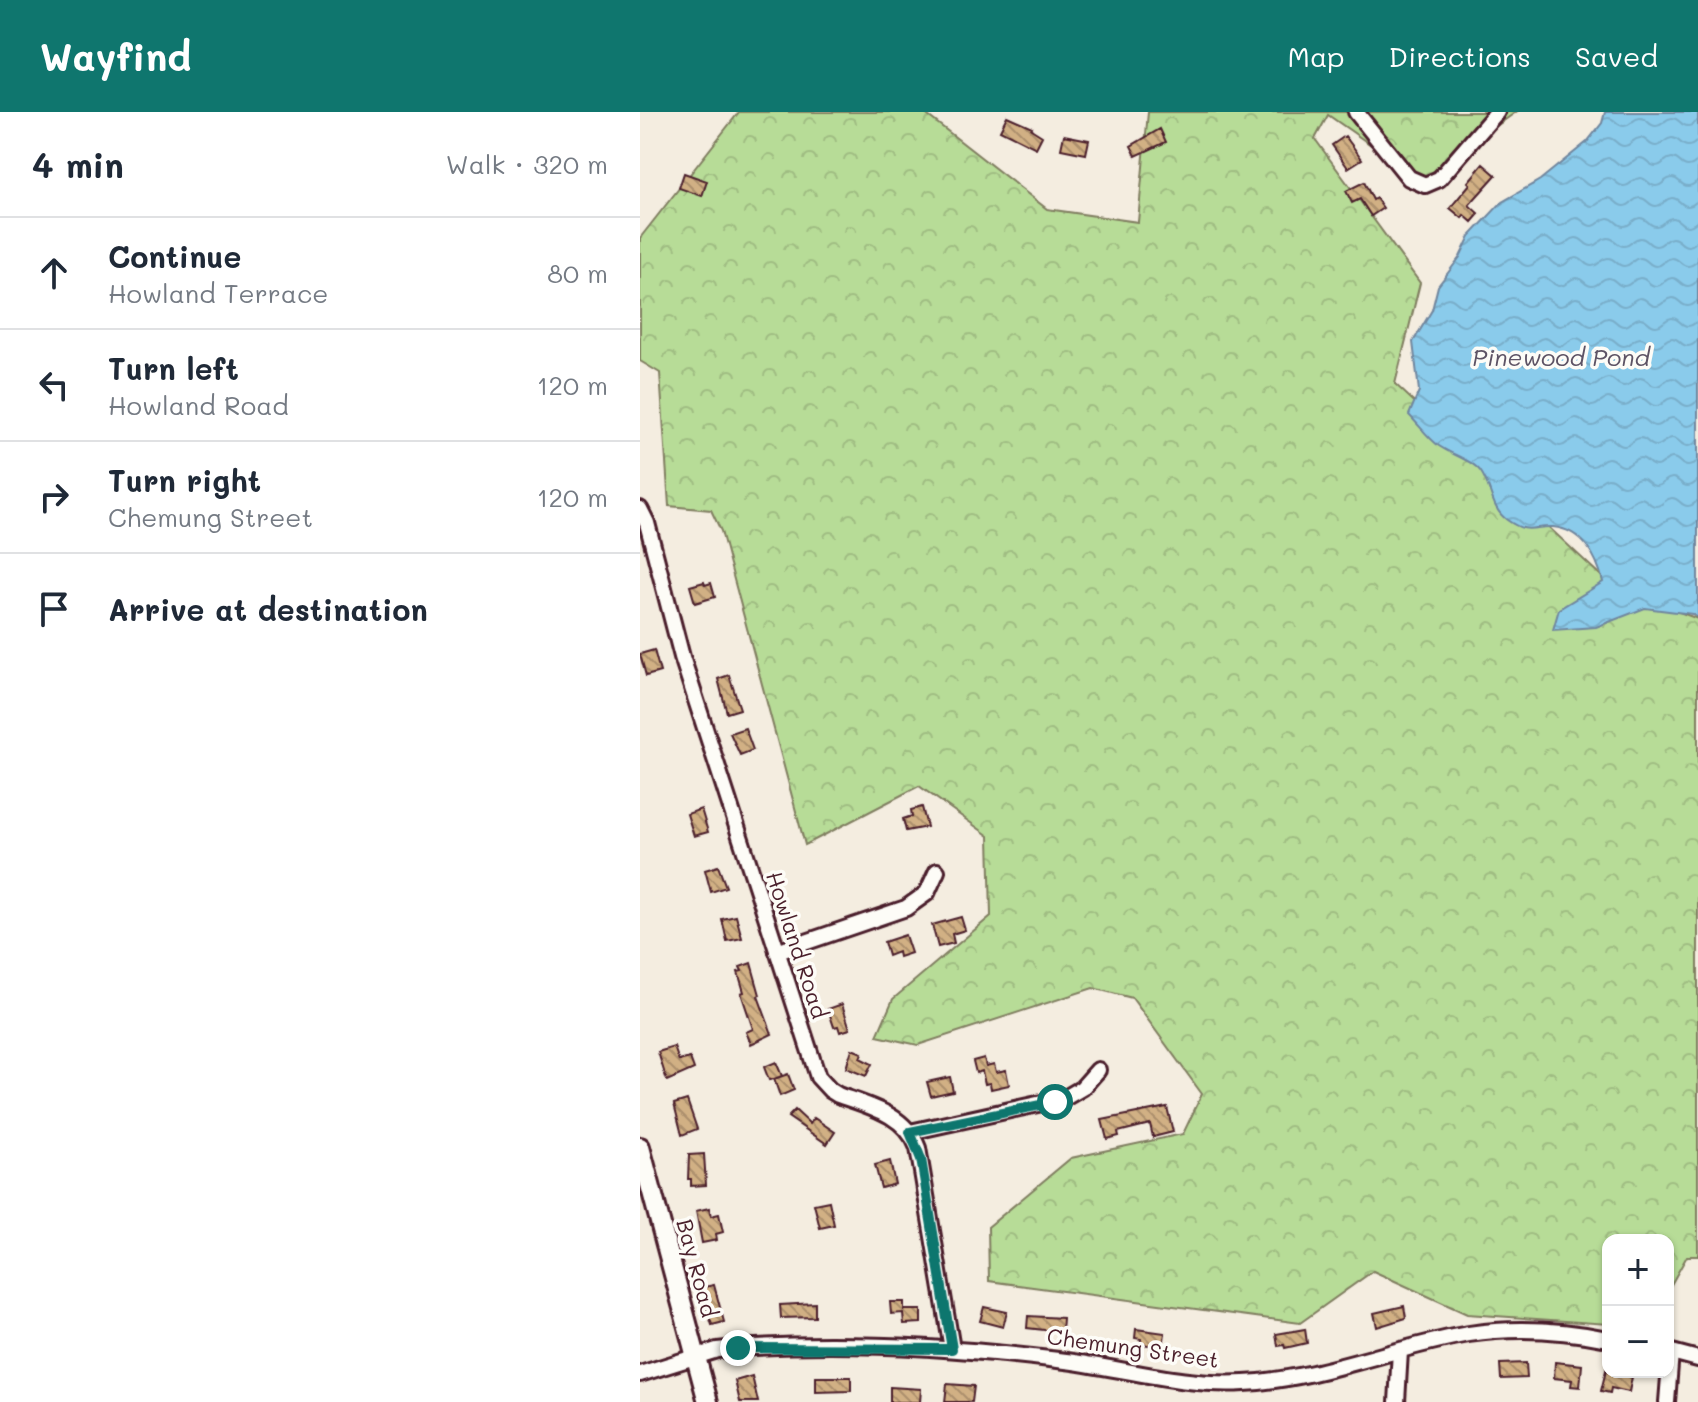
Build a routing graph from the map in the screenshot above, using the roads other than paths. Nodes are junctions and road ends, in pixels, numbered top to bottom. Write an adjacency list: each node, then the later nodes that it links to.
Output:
1 (1356, 112): 2 (street)
2 (1497, 112)
3 (640, 509): 5 (street, Howland Road)
4 (937, 871): 5 (street)
5 (777, 952): 7 (street, Howland Road)
6 (1098, 1070): 7 (street)
7 (910, 1132): 10 (street)
8 (640, 1147): 13 (main road, Bay Road)
9 (1602, 1338): 11 (street, Chemung Street)
10 (952, 1349): 11 (street, Chemung Street); 13 (street, Chemung Street)
11 (1400, 1351): 18 (street)
12 (1674, 1353): 14 (street)
13 (696, 1356): 15 (street, Chemung Street); 17 (main road, Bay Road)
14 (1698, 1359)
15 (640, 1374)
16 (1668, 1378): 19 (street)
17 (708, 1402)
18 (1397, 1402)
19 (1667, 1402)

